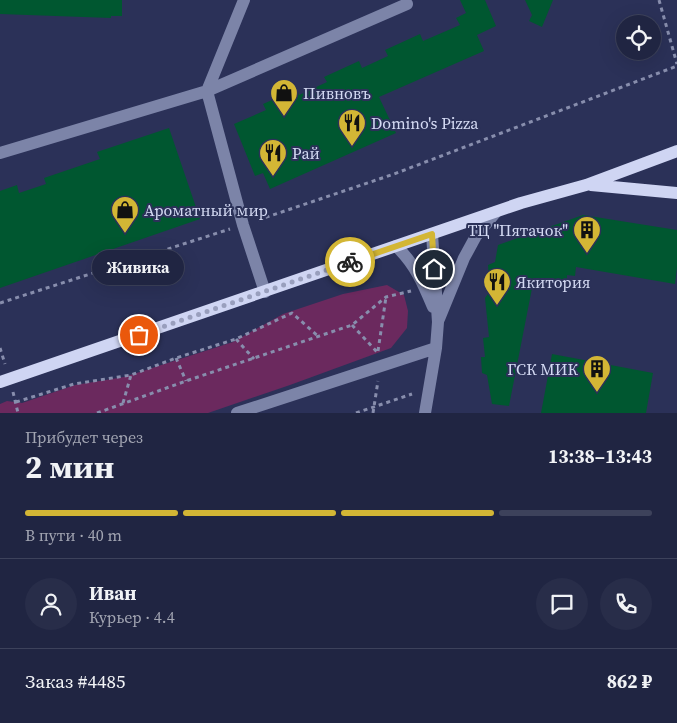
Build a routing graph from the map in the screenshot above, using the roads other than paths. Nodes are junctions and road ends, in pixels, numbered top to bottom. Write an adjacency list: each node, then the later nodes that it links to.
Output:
1 (244, 0): 3 (street)
2 (407, 4): 3 (street)
3 (207, 90): 5 (street); 11 (street)
4 (677, 151): 6 (main road)
5 (0, 153)
6 (586, 185): 7 (main road); 8 (main road)
7 (677, 194)
8 (496, 212): 9 (main road); 12 (street)
9 (432, 234): 10 (main road); 12 (street)
10 (396, 246): 11 (main road); 12 (street)
11 (265, 292): 14 (main road)
12 (438, 322): 13 (street)
13 (436, 348): 15 (street); 16 (street)
14 (0, 382)
15 (237, 413)
16 (425, 413)

